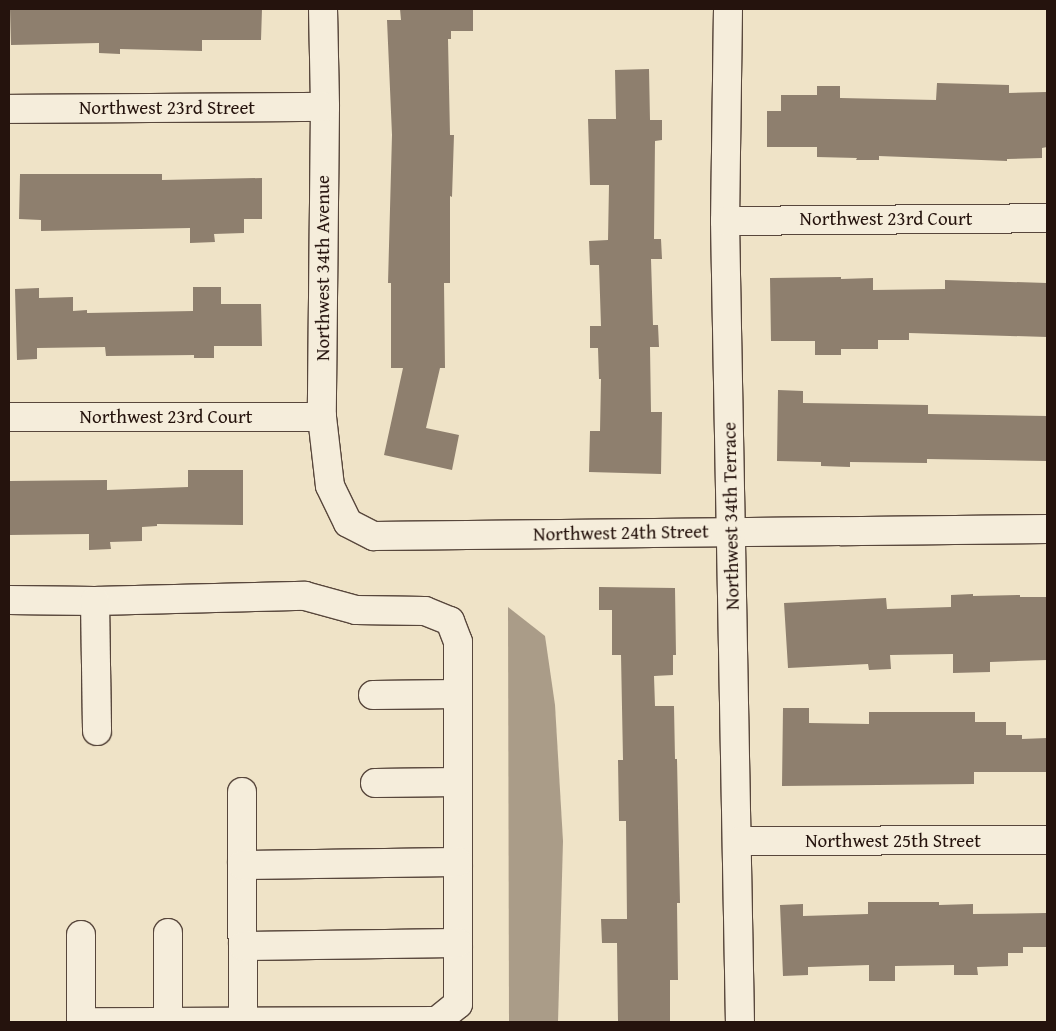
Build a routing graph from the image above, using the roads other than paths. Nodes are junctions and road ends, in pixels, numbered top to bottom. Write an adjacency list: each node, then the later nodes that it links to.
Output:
1 (323, 9): 3 (street, Northwest 34th Avenue)
2 (728, 9): 6 (street, Northwest 34th Terrace)
3 (325, 107): 4 (street, Northwest 23rd Street); 8 (street, Northwest 34th Avenue)
4 (9, 109)
5 (1047, 218): 6 (street, Northwest 23rd Court)
6 (725, 221): 11 (street, Northwest 34th Terrace)
7 (9, 417): 8 (street, Northwest 23rd Court)
8 (322, 417): 9 (street, Northwest 34th Avenue)
9 (348, 524): 11 (street, Northwest 24th Street)
10 (1047, 529): 11 (street, Northwest 24th Street)
11 (732, 531): 21 (street, Northwest 34th Terrace)
12 (9, 600): 13 (street)
13 (95, 600): 14 (street); 16 (street)
14 (458, 694): 15 (street); 17 (street)
15 (372, 695)
16 (97, 730)
17 (458, 782): 18 (street); 22 (street)
18 (375, 783)
19 (242, 792): 23 (street)
20 (1047, 840): 21 (street, Northwest 25th Street)
21 (738, 841): 32 (street, Northwest 34th Terrace)
22 (458, 862): 23 (street); 26 (street)
23 (242, 865): 27 (street)
24 (168, 933): 30 (street)
25 (81, 934): 28 (street)
26 (458, 943): 27 (street); 31 (street)
27 (243, 946): 31 (street)
28 (81, 1022)
29 (88, 1022): 30 (street)
30 (168, 1022): 31 (street)
31 (244, 1022)
32 (740, 1022)

